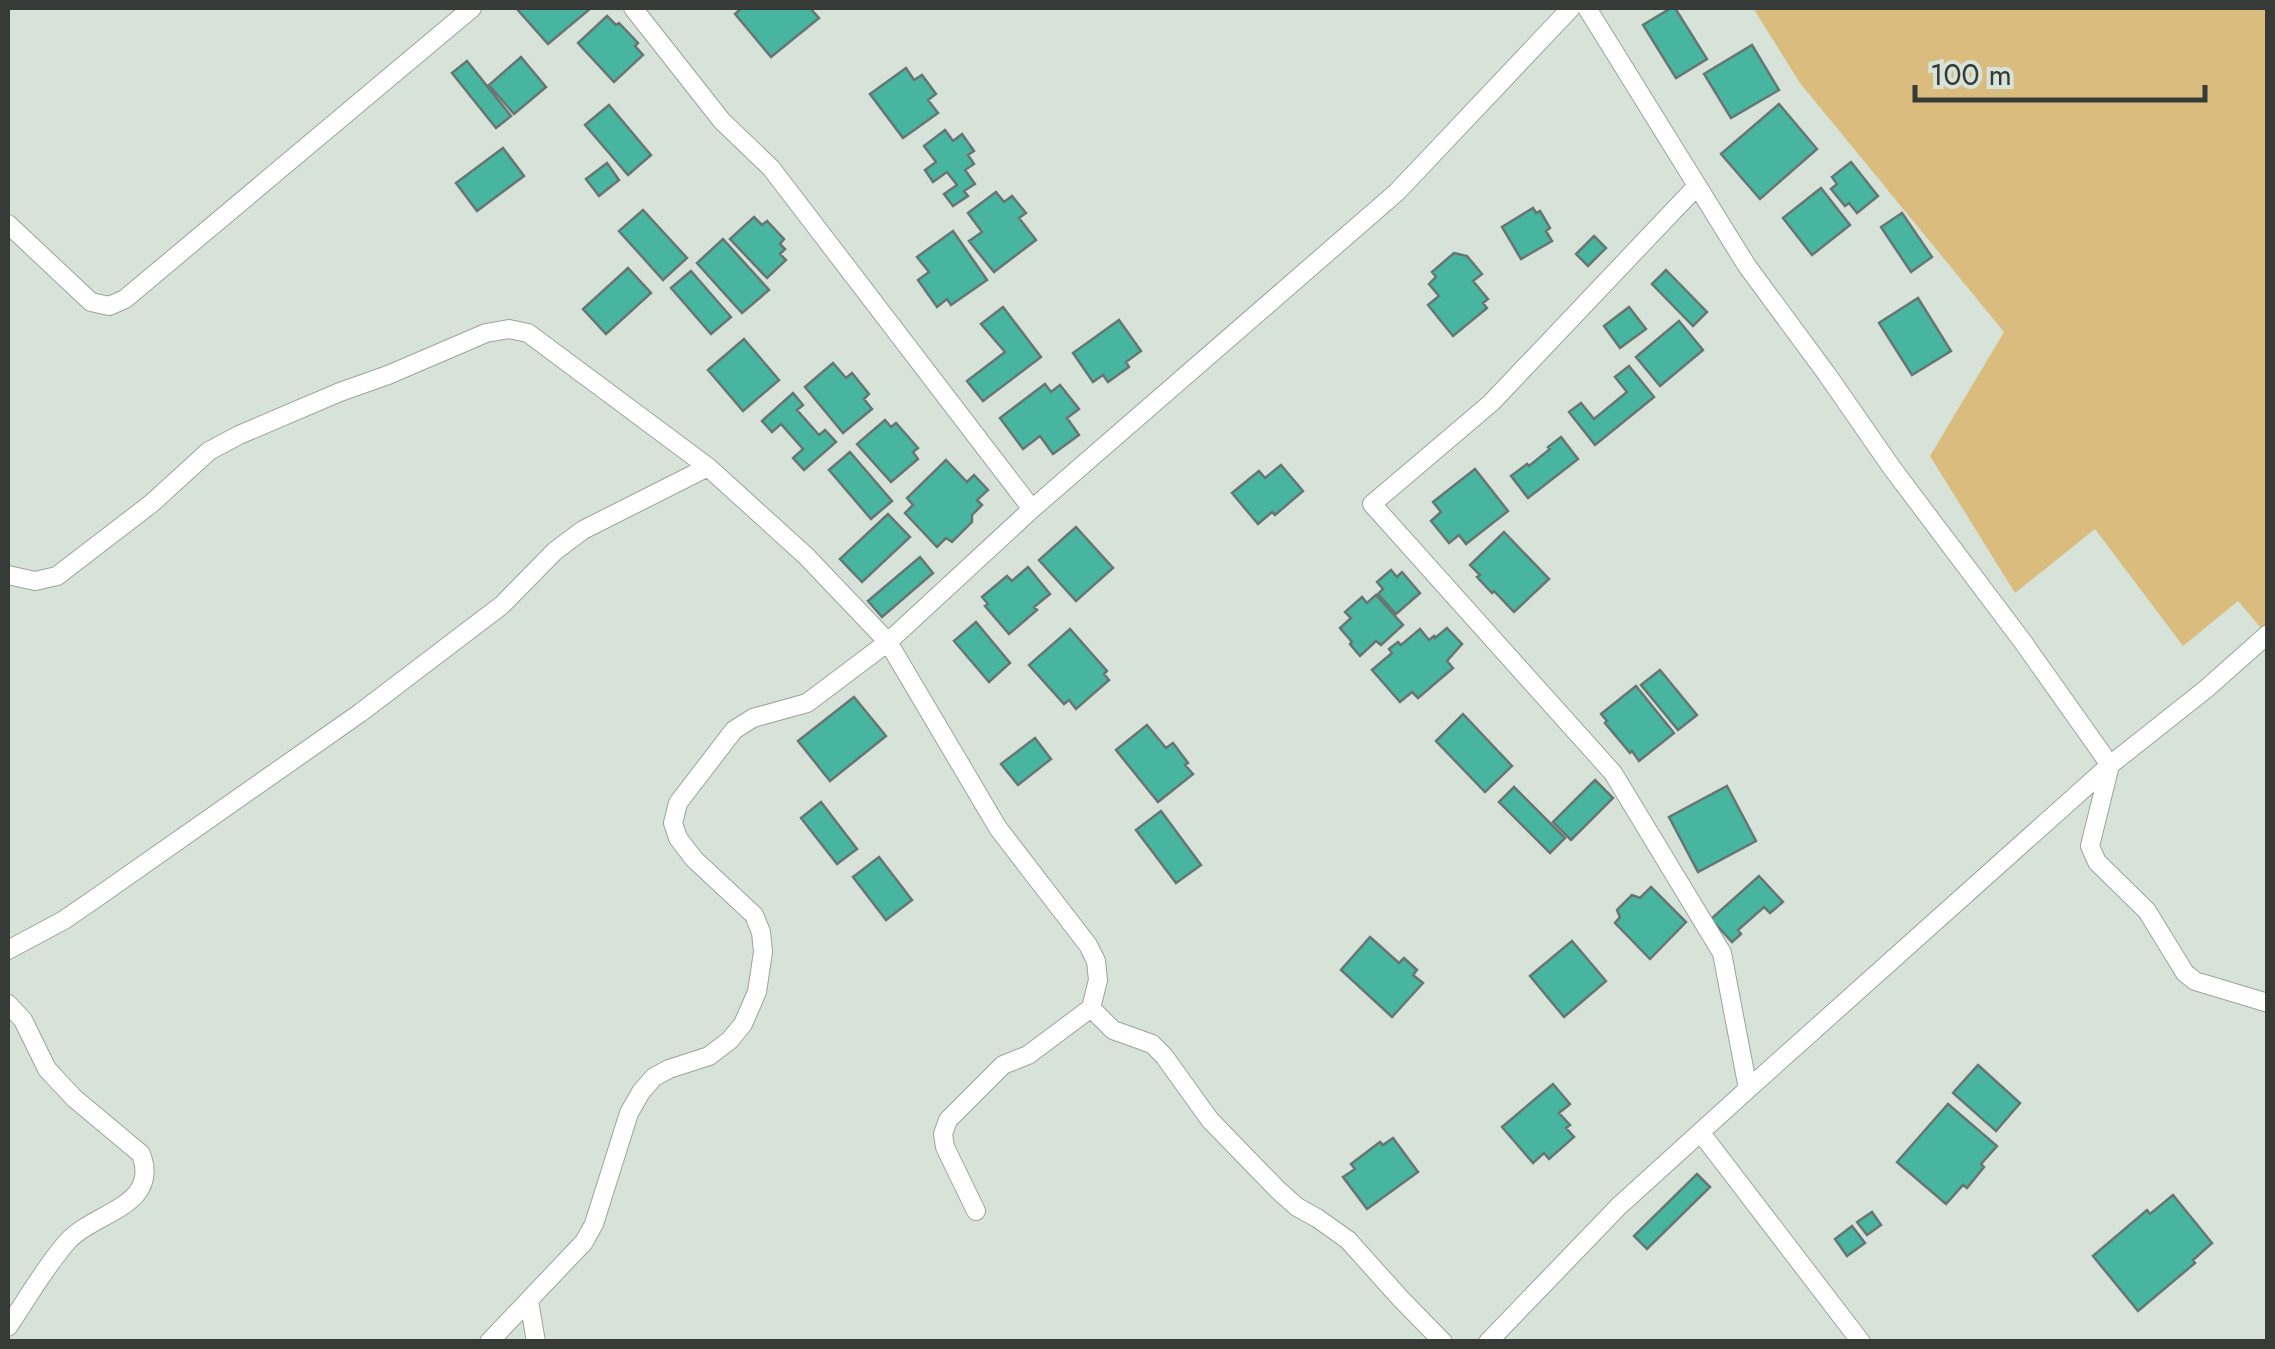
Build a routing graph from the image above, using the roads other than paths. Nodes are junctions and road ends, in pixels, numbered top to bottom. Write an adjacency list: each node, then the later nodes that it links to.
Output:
1 (472, 8): 6 (street)
2 (633, 8): 8 (street)
3 (1571, 8): 8 (street)
4 (1587, 8): 5 (street)
5 (1696, 187): 12 (street); 17 (street)
6 (8, 224)
7 (708, 467): 9 (street); 11 (street); 13 (street)
8 (1032, 509): 11 (street)
9 (8, 575)
10 (2268, 634): 12 (street)
11 (888, 642): 16 (street); 20 (street)
12 (2110, 765): 14 (street); 17 (street)
13 (8, 950)
14 (2268, 1003)
15 (8, 1004): 21 (street)
16 (1091, 1008): 19 (street); 24 (street)
17 (1748, 1088): 18 (street)
18 (1701, 1132): 25 (street); 26 (street)
19 (976, 1211)
20 (529, 1300): 22 (street); 23 (street)
21 (8, 1326)
22 (489, 1342)
23 (536, 1342)
24 (1443, 1342)
25 (1488, 1342)
26 (1861, 1342)

